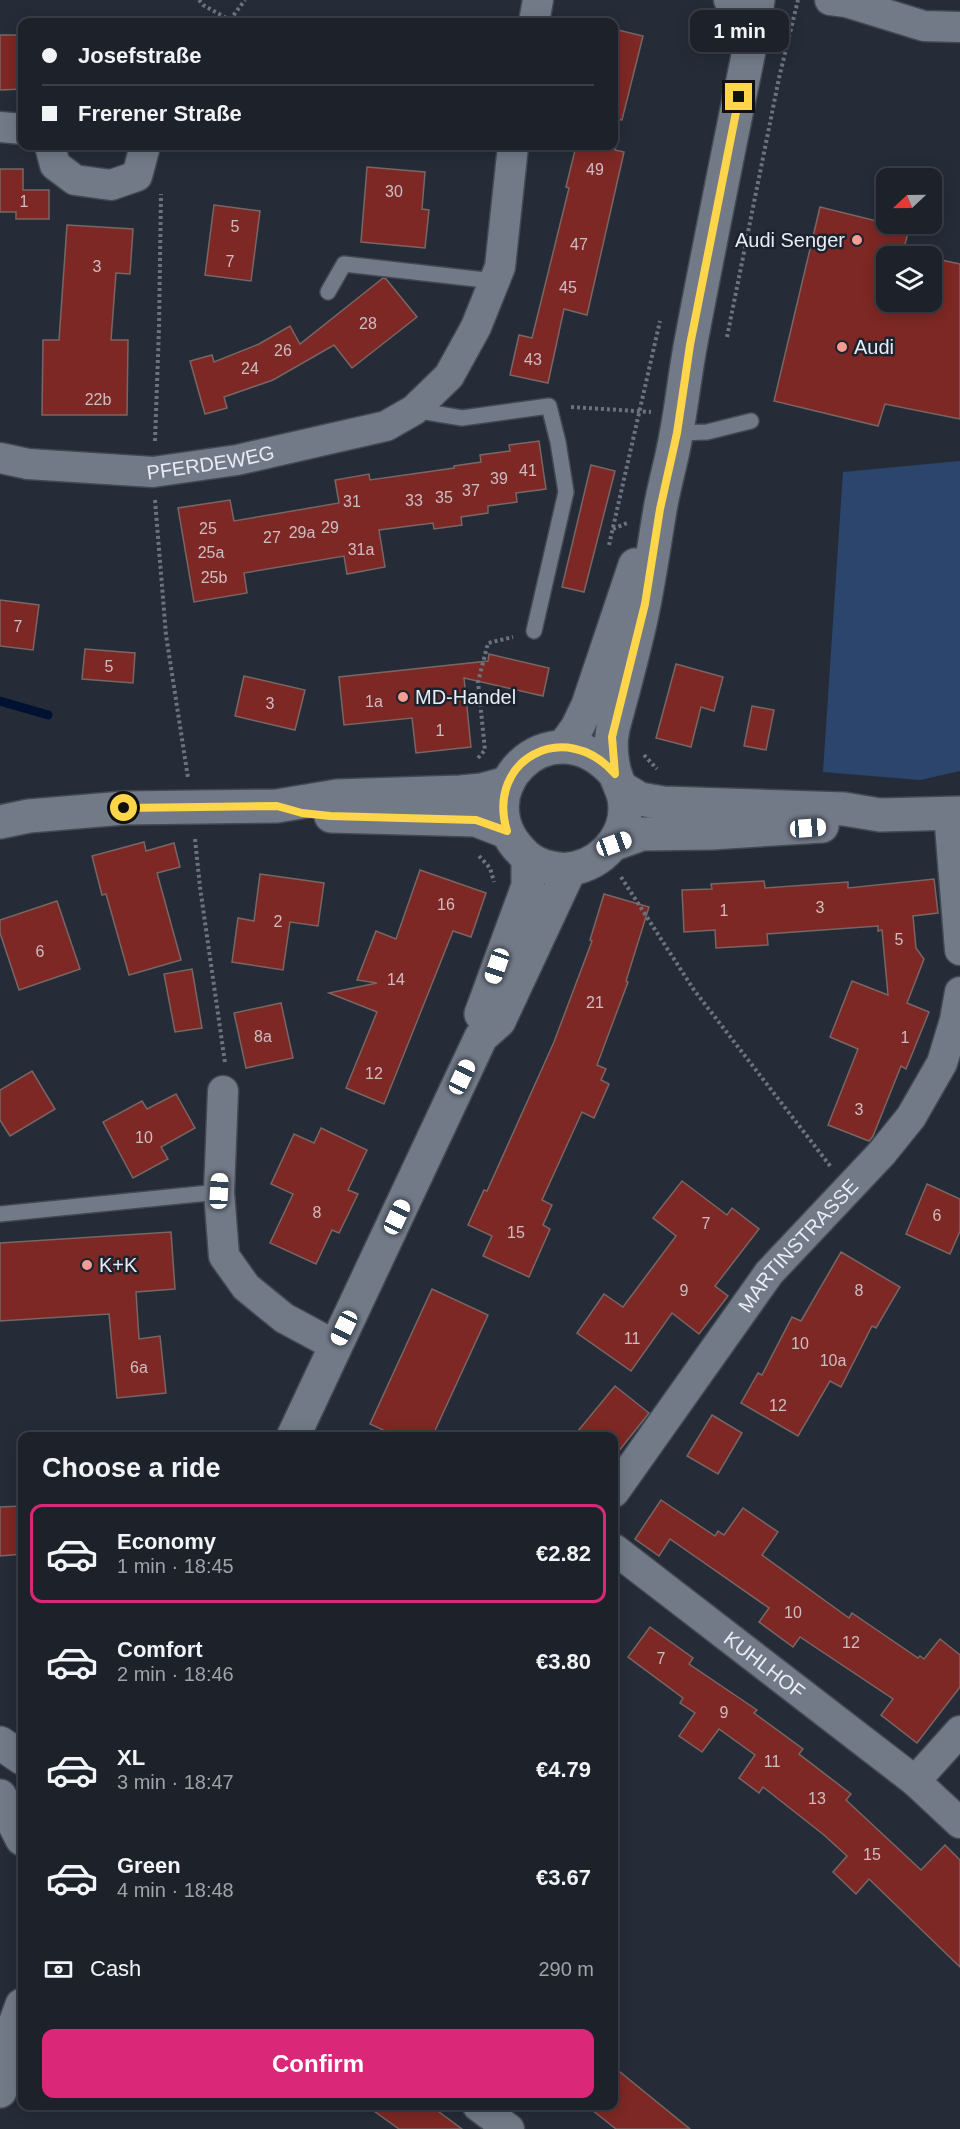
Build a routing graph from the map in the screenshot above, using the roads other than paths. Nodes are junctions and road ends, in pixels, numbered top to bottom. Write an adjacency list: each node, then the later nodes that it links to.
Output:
1 (538, 0): 4 (street)
2 (840, 1): 5 (street)
3 (748, 2): 15 (main road)
4 (535, 18)
5 (960, 27)
6 (0, 127): 7 (street)
7 (18, 129)
8 (51, 150): 9 (street)
9 (144, 150)
10 (513, 150): 11 (street, PFERDEWEG)
11 (494, 281): 12 (lane); 13 (street, PFERDEWEG)
12 (328, 292)
13 (414, 410): 16 (street, PFERDEWEG); 18 (lane)
14 (752, 421): 15 (lane)
15 (678, 423): 17 (main road)
16 (0, 458)
17 (660, 509): 19 (main road); 20 (main road)
18 (534, 631)
19 (564, 746): 20 (main road); 21 (main road)
20 (618, 781): 24 (main road); 27 (main road)
21 (508, 783): 22 (main road); 26 (main road)
22 (277, 806): 25 (main road); 26 (main road)
23 (955, 813): 24 (main road); 30 (street)
24 (880, 815): 27 (main road)
25 (0, 822)
26 (507, 831): 28 (main road)
27 (614, 844): 29 (main road)
28 (528, 858): 29 (main road); 32 (main road)
29 (570, 869): 32 (main road)
30 (960, 950)
31 (960, 992): 38 (street, MARTINSTRASSE)
32 (481, 1037): 36 (main road)
33 (223, 1091): 34 (street)
34 (219, 1191): 35 (lane); 36 (street)
35 (0, 1214)
36 (336, 1346): 37 (main road)
37 (296, 1432)
38 (618, 1486)
39 (618, 1552): 43 (street, KUHLHOF)
40 (960, 1731): 43 (street)
41 (0, 1743): 42 (main road)
42 (18, 1755)
43 (915, 1781): 45 (street, KUHLHOF)
44 (0, 1796): 46 (main road)
45 (960, 1823)
46 (18, 1831)
47 (18, 2016): 48 (main road)
48 (0, 2091)
49 (483, 2110): 50 (street)
50 (509, 2129)

